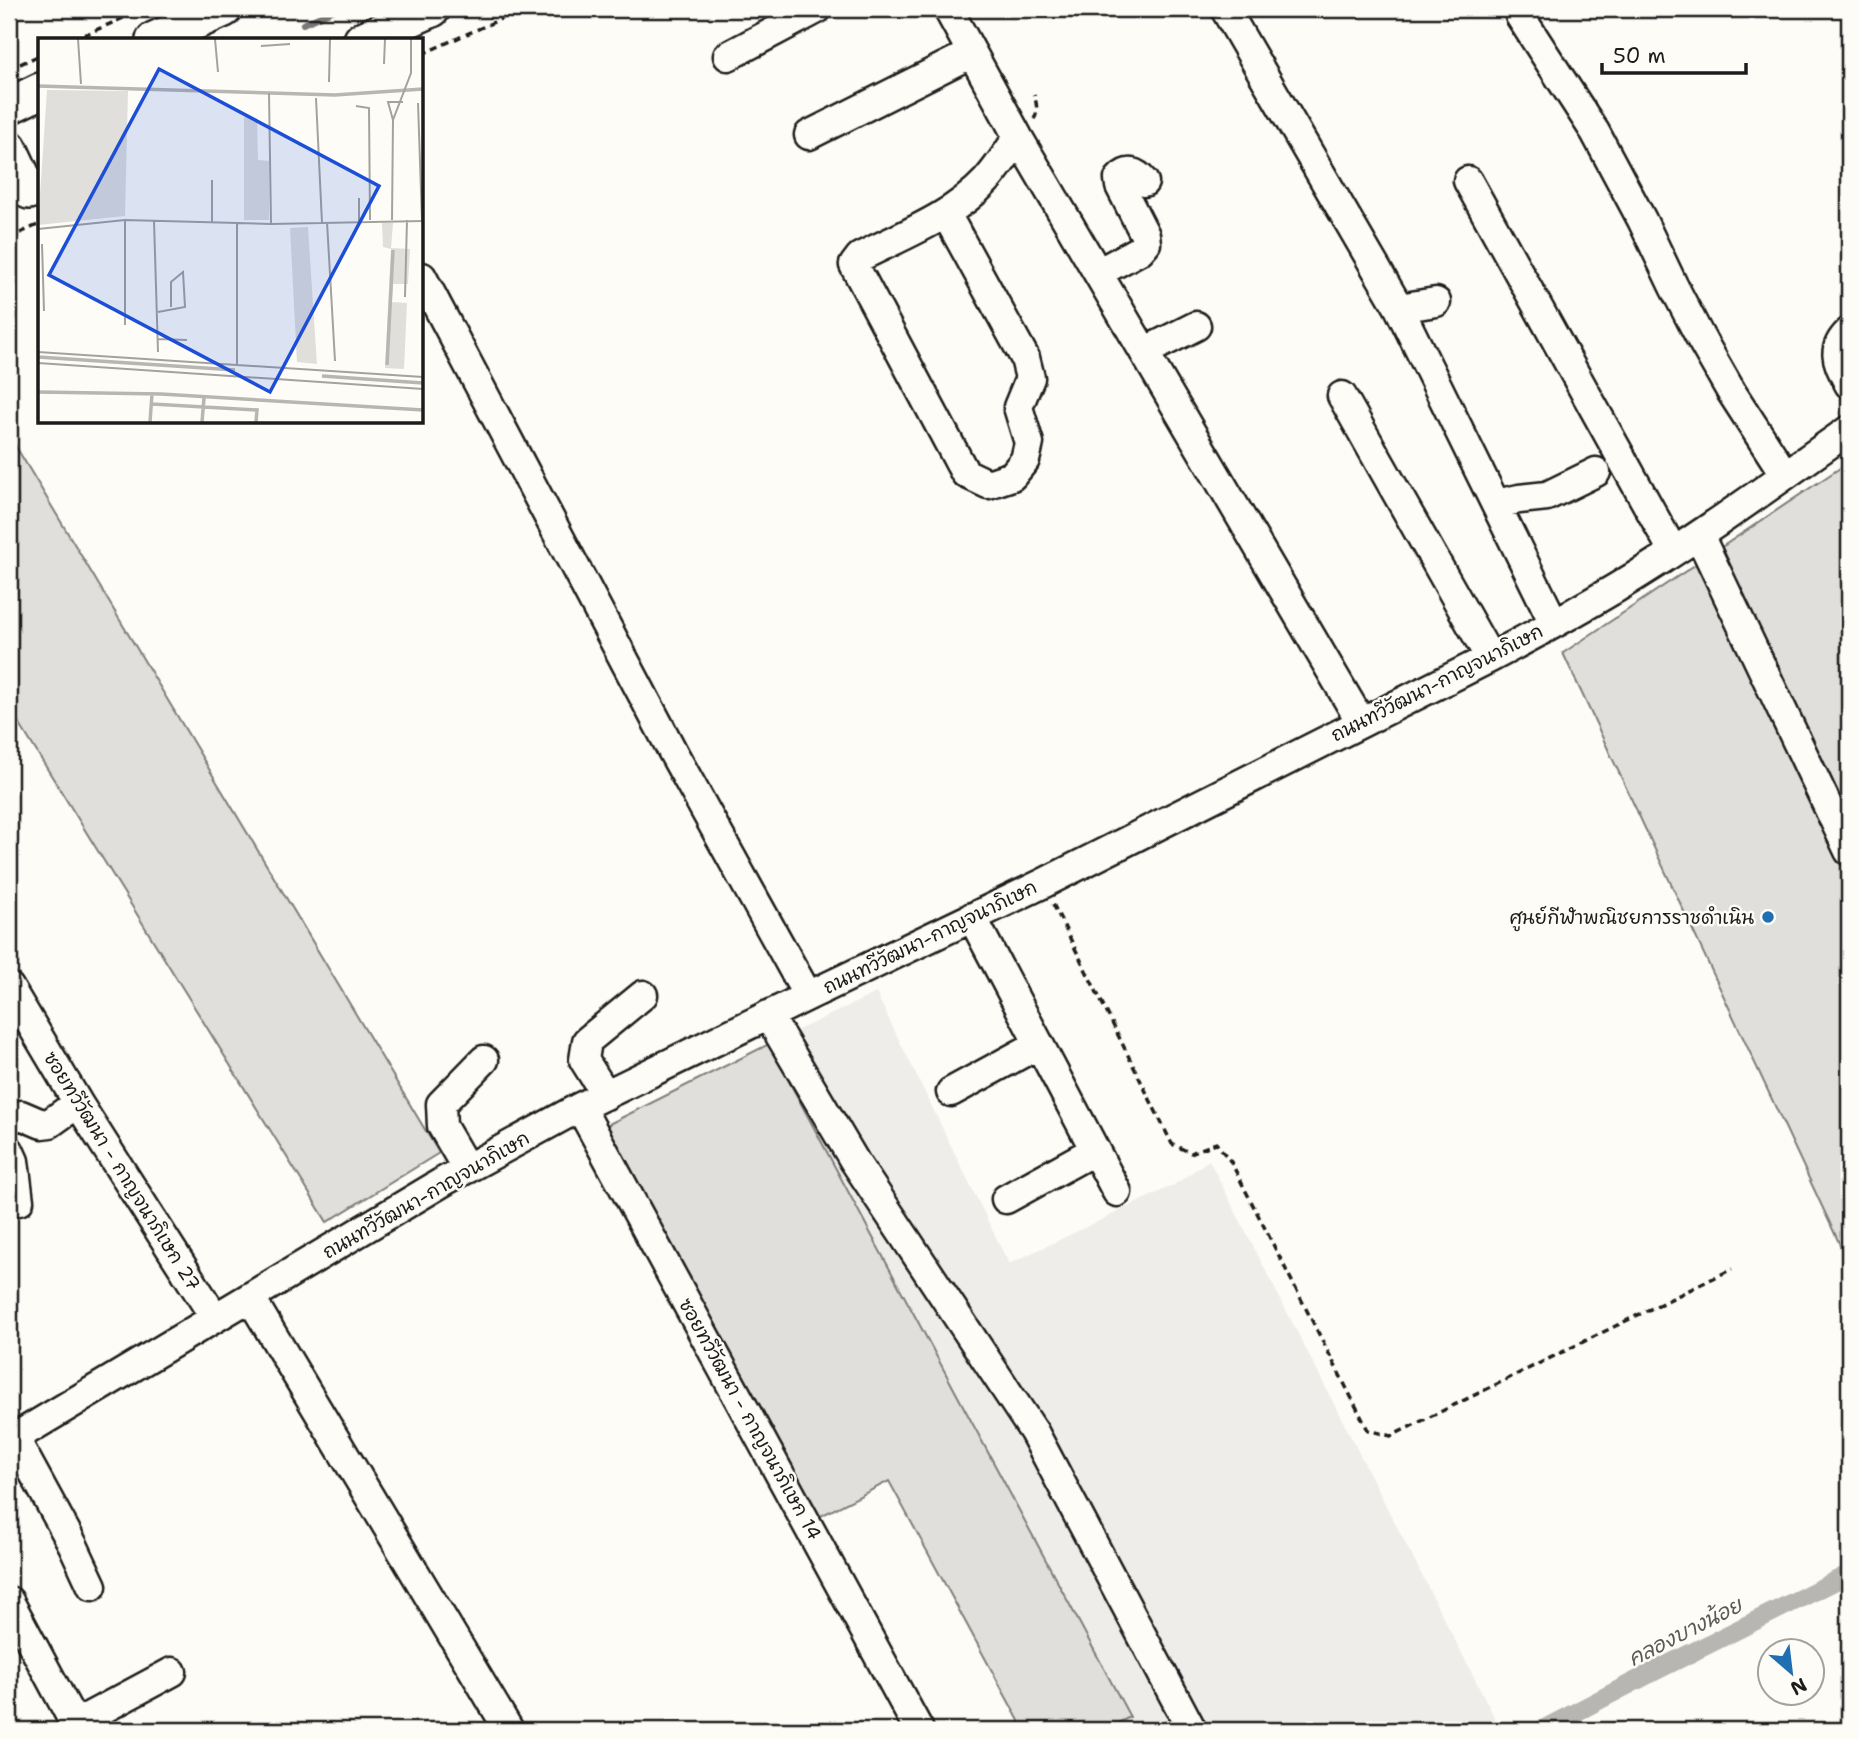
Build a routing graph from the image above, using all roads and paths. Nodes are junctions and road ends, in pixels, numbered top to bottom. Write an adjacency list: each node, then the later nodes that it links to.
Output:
1 (144, 9): 10 (path)
2 (224, 9): 11 (main road)
3 (432, 9): 12 (main road)
4 (523, 9): 13 (path)
5 (817, 9): 9 (street)
6 (948, 9): 14 (street)
7 (1225, 9): 32 (street)
8 (1518, 9): 40 (street)
9 (775, 19): 16 (street)
10 (78, 38)
11 (159, 38)
12 (367, 38)
13 (424, 53)
14 (972, 53): 20 (street); 21 (street)
15 (38, 56): 17 (path)
16 (728, 56)
17 (9, 69)
18 (38, 93): 19 (main road)
19 (9, 106)
20 (809, 135)
21 (1018, 138): 26 (street); 29 (street)
22 (9, 148): 24 (main road)
23 (1468, 181): 43 (street)
24 (26, 192)
25 (1143, 198): 29 (street)
26 (946, 214): 26 (street)
27 (38, 225): 28 (path)
28 (9, 238)
29 (1098, 273): 35 (street)
30 (424, 281): 52 (street)
31 (1436, 303): 32 (street)
32 (1398, 309): 41 (street)
33 (1196, 326): 35 (street)
34 (1849, 332): 36 (street)
35 (1144, 352): 46 (street)
36 (1849, 384)
37 (1342, 396): 45 (street)
38 (1849, 430): 40 (street, ถนนทวีวัฒนา-กาญจนาภิเษก)
39 (1596, 472): 41 (street)
40 (1785, 475): 42 (street, ถนนทวีวัฒนา-กาญจนาภิเษก)
41 (1496, 504): 44 (street)
42 (1699, 534): 43 (street, ถนนทวีวัฒนา-กาญจนาภิเษก); 47 (street)
43 (1673, 551): 44 (street, ถนนทวีวัฒนา-กาญจนาภิเษก)
44 (1554, 624): 45 (street, ถนนทวีวัฒนา-กาญจนาภิเษก)
45 (1490, 658): 46 (street, ถนนทวีวัฒนา-กาญจนาภิเษก)
46 (1361, 722): 48 (street, ถนนทวีวัฒนา-กาญจนาภิเษก)
47 (1849, 851)
48 (1042, 884): 49 (street, ถนนทวีวัฒนา-กาญจนาภิเษก); 67 (path)
49 (972, 918): 52 (street, ถนนทวีวัฒนา-กาญจนาภิเษก); 54 (street)
50 (9, 986): 58 (street, ซอยทวีวัฒนา - กาญจนาภิเษก 27)
51 (643, 995): 57 (street)
52 (808, 996): 53 (street, ถนนทวีวัฒนา-กาญจนาภิเษก)
53 (768, 1015): 57 (street, ถนนทวีวัฒนา-กาญจนาภิเษก); 77 (street)
54 (1040, 1044): 56 (street); 62 (street)
55 (484, 1060): 63 (street)
56 (951, 1092)
57 (606, 1095): 59 (street, ถนนทวีวัฒนา-กาญจนาภิเษก)
58 (78, 1104): 60 (street); 69 (street, ซอยทวีวัฒนา - กาญจนาภิเษก 27)
59 (580, 1107): 63 (street, ถนนทวีวัฒนา-กาญจนาภิเษก); 76 (street, ซอยทวีวัฒนา - กาญจนาภิเษก 14)
60 (9, 1119)
61 (9, 1150): 66 (street)
62 (1095, 1150): 64 (street); 65 (street)
63 (467, 1169): 68 (street, ถนนทวีวัฒนา-กาญจนาภิเษก)
64 (1117, 1192)
65 (1006, 1199)
66 (19, 1201)
67 (1732, 1269)
68 (250, 1297): 69 (street, ถนนทวีวัฒนา-กาญจนาภิเษก); 75 (street)
69 (215, 1318): 70 (street, ถนนทวีวัฒนา-กาญจนาภิเษก)
70 (12, 1439): 71 (street)
71 (92, 1586)
72 (9, 1601): 74 (street)
73 (172, 1672): 74 (street)
74 (77, 1727)
75 (509, 1730)
76 (919, 1730)
77 (1192, 1730)

